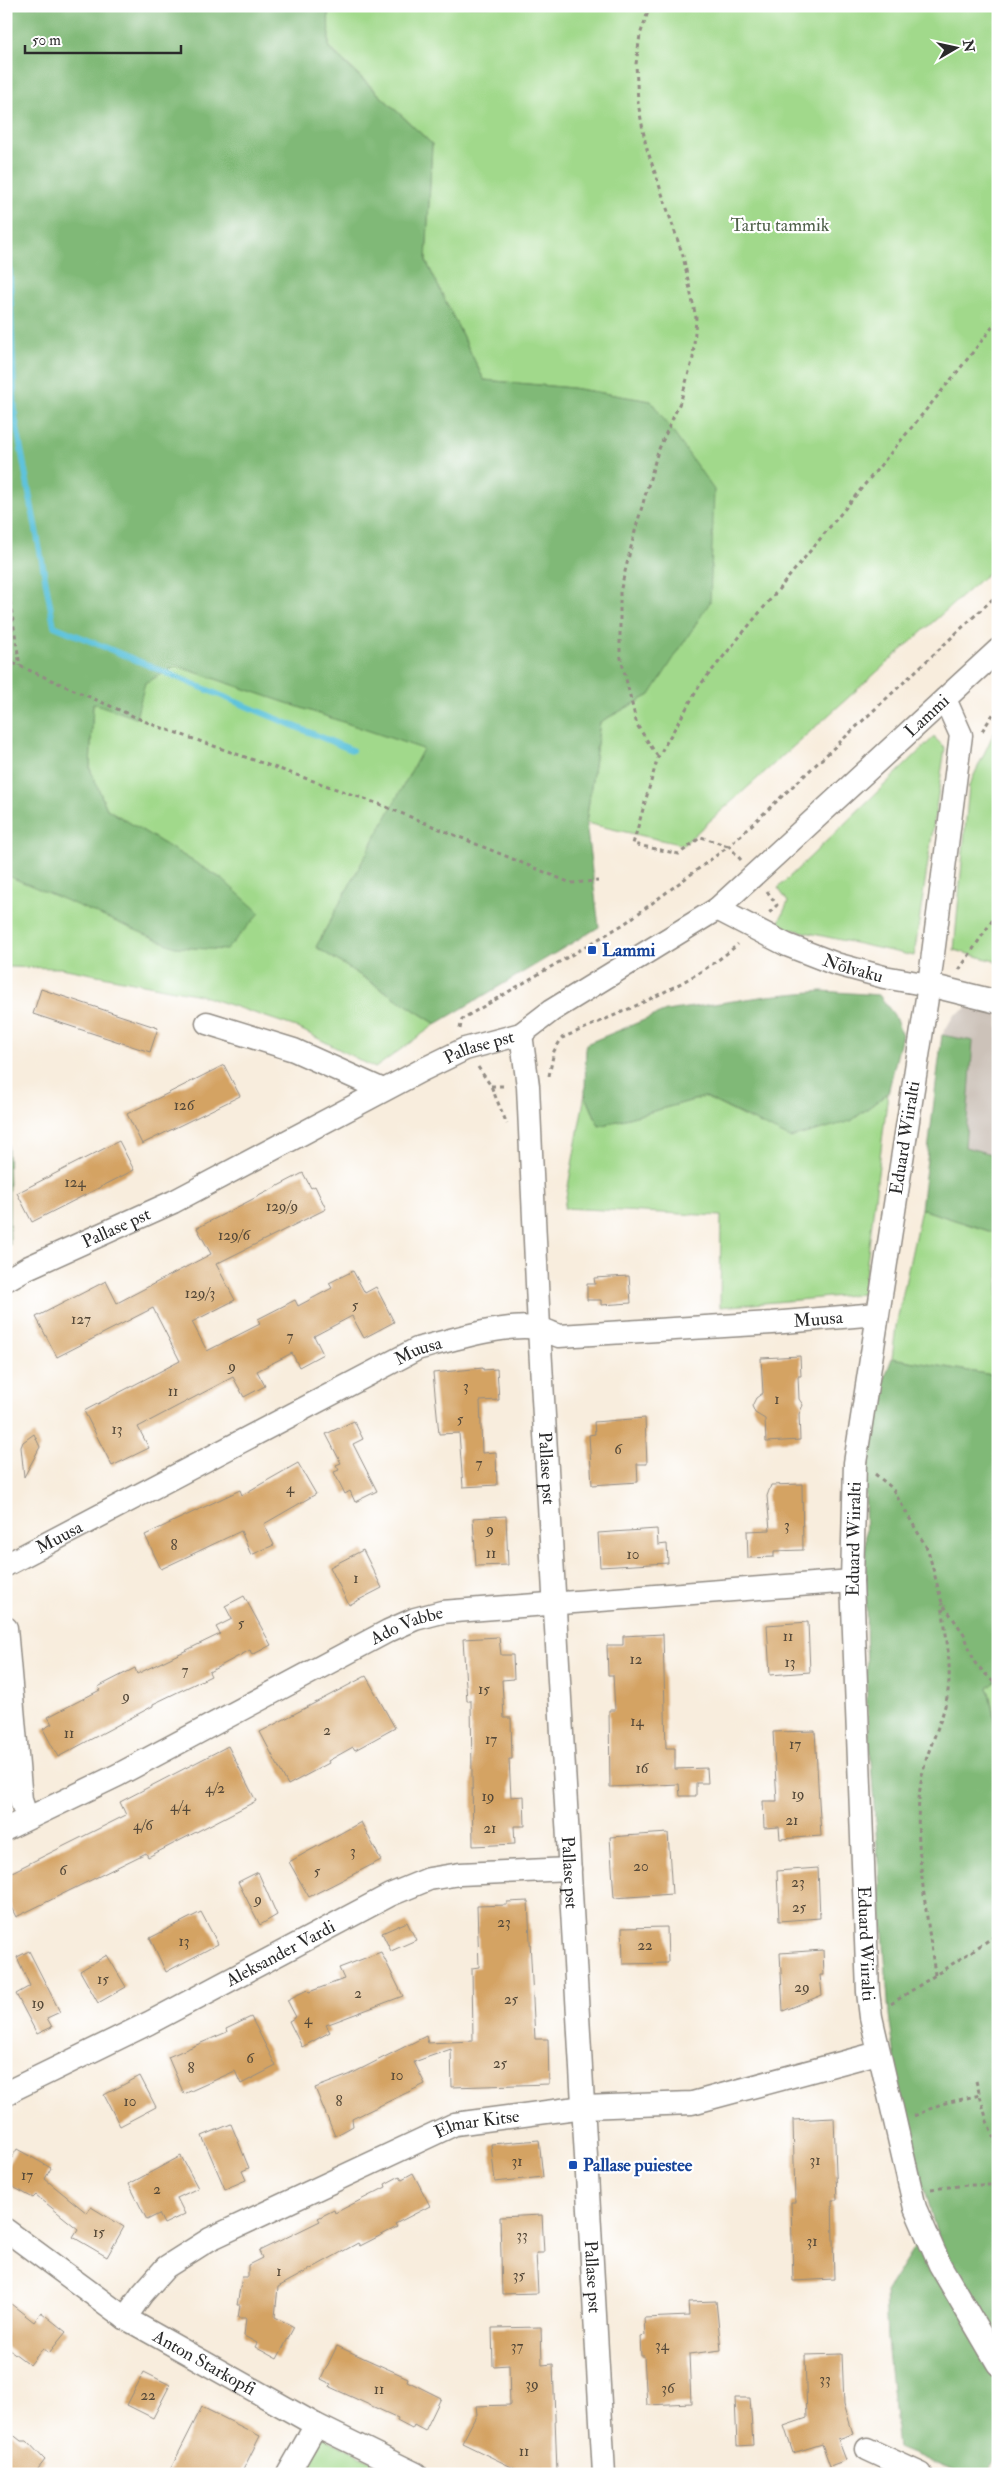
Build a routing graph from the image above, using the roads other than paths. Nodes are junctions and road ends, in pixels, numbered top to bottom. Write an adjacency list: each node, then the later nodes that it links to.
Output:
1 (998, 650): 2 (street, Lammi)
2 (945, 699): 3 (street, Lammi); 4 (street, Eduard Wiiralti)
3 (717, 909): 4 (street, Nõlvaku); 7 (street, Lammi)
4 (929, 985): 5 (street, Nõlvaku); 10 (street, Eduard Wiiralti)
5 (998, 1002)
6 (207, 1023): 8 (street)
7 (521, 1034): 8 (street, Pallase pst); 11 (street, Pallase pst)
8 (383, 1090): 9 (street, Pallase pst)
9 (6, 1280)
10 (877, 1314): 11 (street, Muusa); 13 (street, Eduard Wiiralti)
11 (539, 1328): 12 (street, Muusa); 14 (street, Pallase pst)
12 (6, 1565)
13 (852, 1581): 14 (street, Ado Vabbe); 19 (street, Eduard Wiiralti)
14 (554, 1602): 16 (street, Ado Vabbe); 18 (street, Pallase pst)
15 (6, 1628): 16 (street)
16 (27, 1818): 17 (street, Ado Vabbe)
17 (6, 1829)
18 (570, 1869): 20 (street, Aleksander Vardi); 21 (street, Pallase pst)
19 (878, 2053): 21 (street, Elmar Kitse); 24 (street, Eduard Wiiralti)
20 (6, 2095)
21 (584, 2107): 23 (street, Elmar Kitse); 29 (street, Pallase pst)
22 (6, 2230): 23 (street, Anton Starkopfi)
23 (126, 2318): 25 (street, Anton Starkopfi)
24 (998, 2364)
25 (316, 2425): 27 (street); 28 (street, Anton Starkopfi)
26 (868, 2448): 30 (street)
27 (288, 2474)
28 (416, 2474)
29 (604, 2474)
30 (921, 2474)

